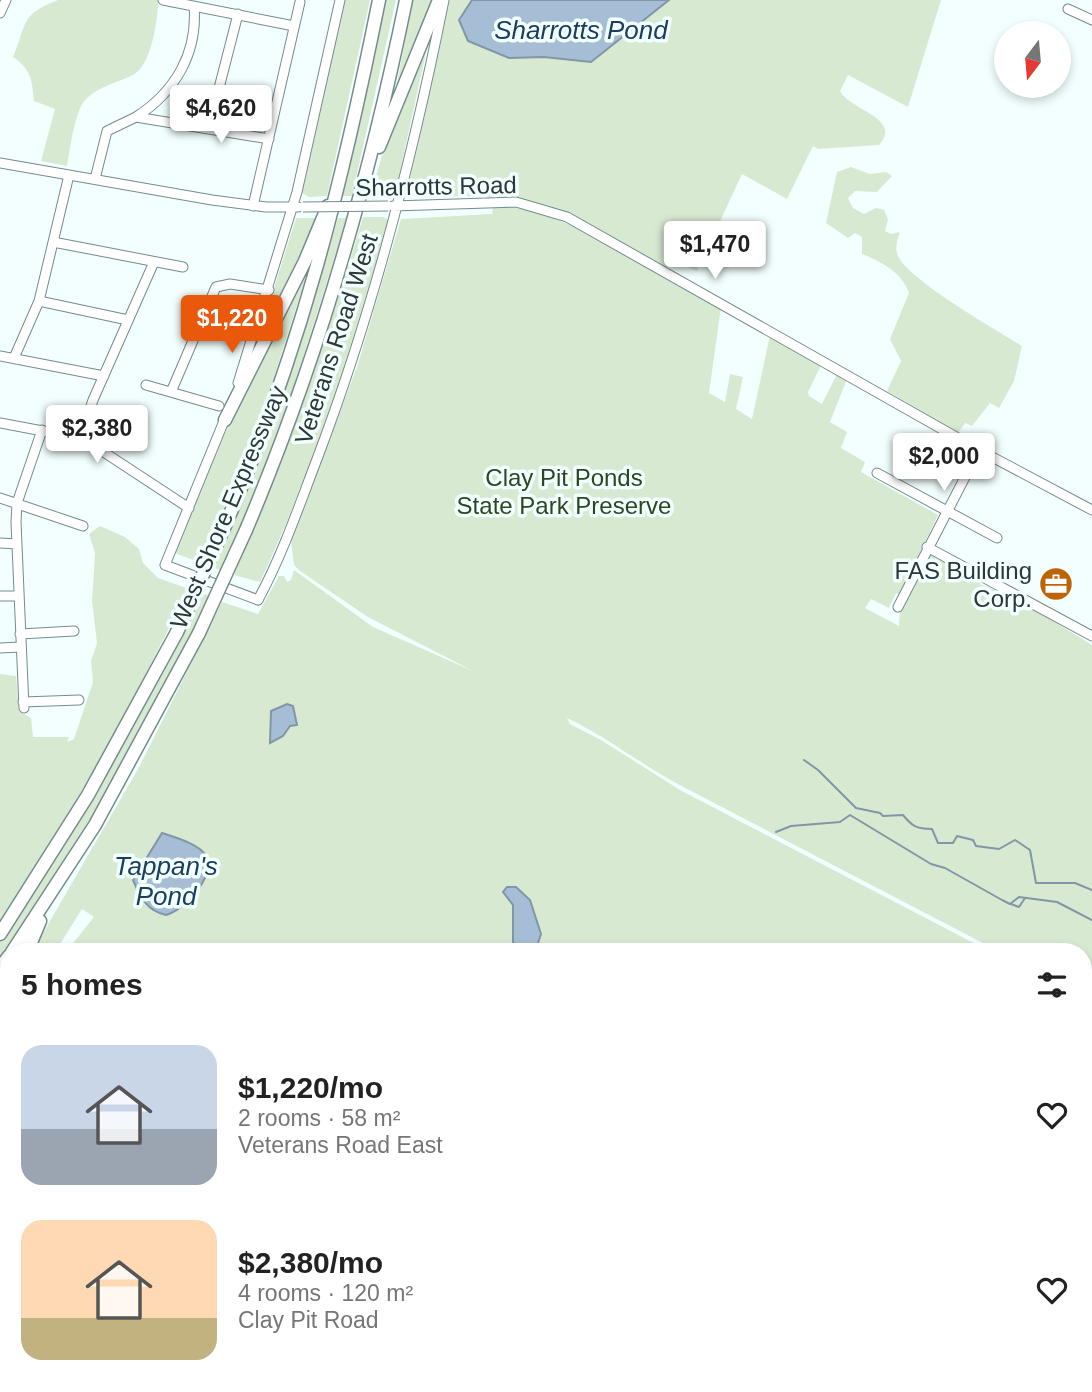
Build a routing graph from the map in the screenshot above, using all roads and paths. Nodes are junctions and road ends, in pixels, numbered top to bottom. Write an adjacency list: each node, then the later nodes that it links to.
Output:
1 (6, 0): 10 (street)
2 (163, 0): 8 (street)
3 (340, 0): 23 (street)
4 (379, 0): 15 (highway, West Shore Expressway)
5 (406, 0): 27 (highway, West Shore Expressway)
6 (441, 0): 22 (street, Veterans Road West); 27 (highway)
7 (300, 2): 13 (street)
8 (194, 6): 11 (street); 14 (street)
9 (1068, 9): 12 (street)
10 (0, 13)
11 (238, 15): 13 (street); 16 (street)
12 (1092, 20)
13 (295, 26): 17 (street)
14 (136, 117): 16 (street); 20 (street)
15 (353, 125): 37 (highway); 63 (highway, West Shore Expressway, bridge)
16 (209, 127): 17 (street)
17 (269, 139): 21 (street)
18 (0, 163): 19 (street, Sharrotts Road)
19 (69, 174): 20 (street, Sharrotts Road); 24 (street)
20 (95, 179): 21 (street, Sharrotts Road)
21 (253, 206): 23 (street, Sharrotts Road)
22 (393, 206): 23 (street, Sharrotts Road, bridge); 41 (street, Sharrotts Road); 45 (street, Veterans Road West)
23 (298, 207): 28 (street)
24 (53, 242): 25 (street); 29 (street)
25 (153, 262): 26 (street); 30 (street)
26 (183, 267)
27 (337, 277): 62 (highway, West Shore Expressway, bridge)
28 (270, 290): 35 (street); 37 (street)
29 (39, 301): 30 (street); 32 (street)
30 (128, 320): 33 (street)
31 (0, 356): 32 (street)
32 (14, 358): 33 (street)
33 (104, 376): 40 (street)
34 (146, 385): 35 (street)
35 (171, 392): 36 (street)
36 (219, 406)
37 (225, 420): 45 (street)
38 (0, 423): 39 (street)
39 (42, 430): 40 (street); 44 (street)
40 (80, 439): 45 (street)
41 (979, 450): 46 (street, Sharrotts Road); 47 (street)
42 (877, 473): 47 (street)
43 (0, 498): 44 (street)
44 (17, 503): 48 (street); 51 (street)
45 (189, 508)
46 (1092, 510)
47 (946, 511): 49 (street); 52 (street)
48 (83, 526)
49 (997, 538)
50 (0, 544): 51 (street)
51 (16, 544): 54 (street)
52 (927, 547): 55 (street); 58 (street)
53 (0, 596): 54 (street)
54 (18, 596): 57 (street)
55 (898, 607)
56 (74, 631): 57 (street)
57 (20, 634): 59 (street)
58 (1092, 636)
59 (20, 647): 60 (street); 61 (street)
60 (0, 648)
61 (79, 700)
62 (53, 892): 64 (highway, West Shore Expressway); 65 (highway)
63 (0, 934)
64 (18, 943)
65 (31, 943)

